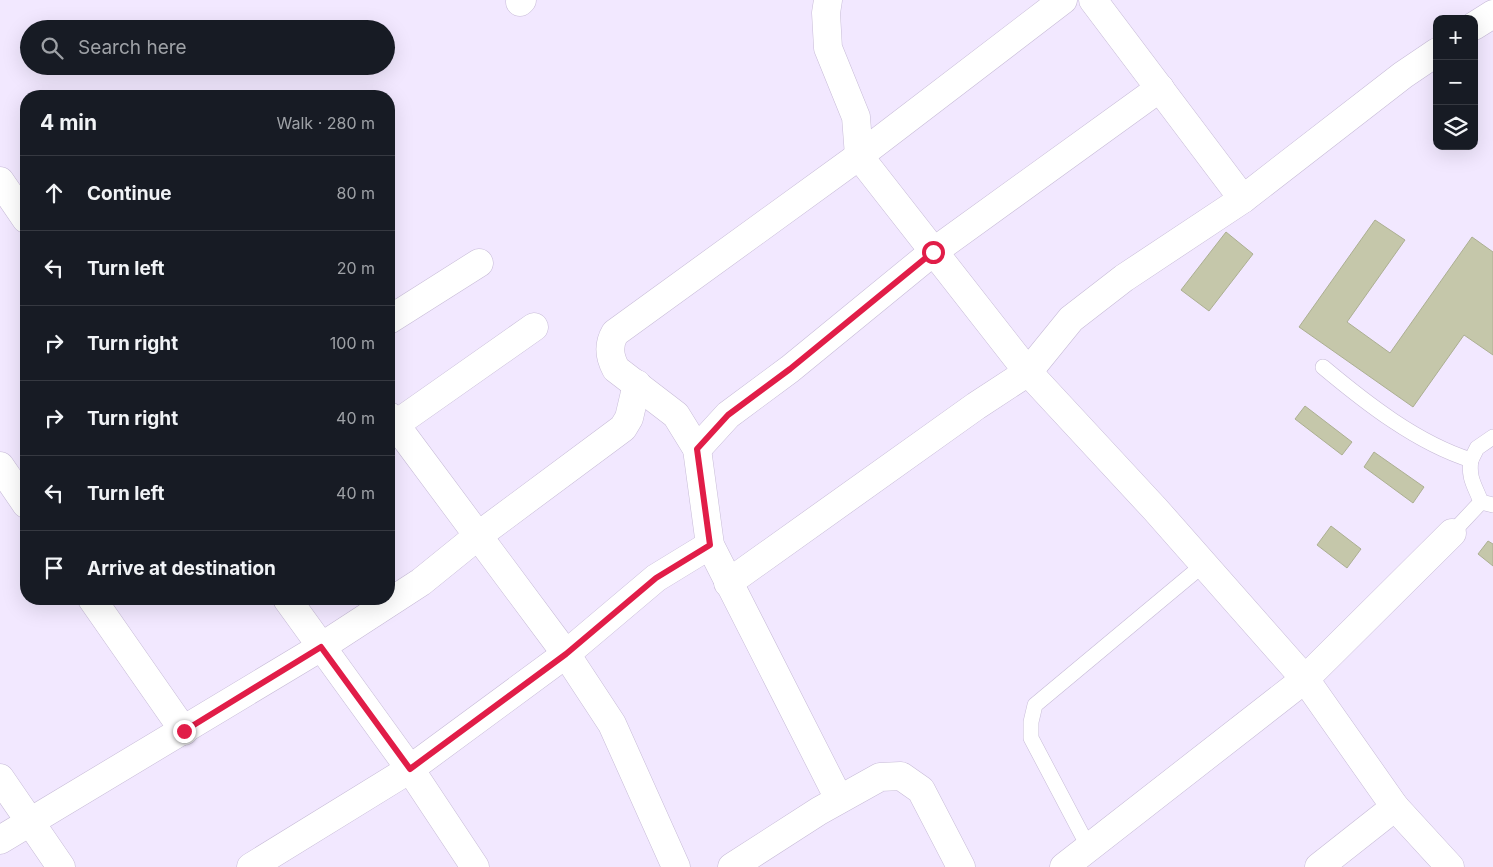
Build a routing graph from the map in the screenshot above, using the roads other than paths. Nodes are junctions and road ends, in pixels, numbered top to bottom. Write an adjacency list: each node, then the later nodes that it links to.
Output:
1 (828, 0): 8 (street)
2 (1063, 0): 8 (street)
3 (1093, 0): 7 (street)
4 (1493, 14): 5 (street)
5 (1478, 23)
6 (1433, 55): 10 (street)
7 (1160, 88): 10 (street); 12 (street)
8 (859, 156): 12 (street); 18 (street)
9 (0, 181): 11 (street)
10 (1243, 199): 17 (street)
11 (20, 210)
12 (933, 252): 17 (street); 22 (street)
13 (479, 263): 14 (street)
14 (395, 316)
15 (534, 327): 19 (street)
16 (1323, 367): 23 (lane)
17 (1028, 372): 30 (street); 31 (street)
18 (637, 384): 22 (street); 28 (street)
19 (395, 420)
20 (395, 428): 28 (street)
21 (1493, 437): 23 (lane)
22 (697, 449): 29 (street)
23 (1471, 460): 26 (lane)
24 (0, 466): 25 (street)
25 (20, 495)
26 (1487, 504): 27 (lane)
27 (1452, 533): 38 (street)
28 (479, 535): 32 (street); 37 (street)
29 (710, 545): 31 (street); 37 (street)
30 (1203, 565): 38 (street); 47 (lane)
31 (728, 583): 42 (street)
32 (395, 599)
33 (96, 605): 39 (street)
34 (292, 605): 36 (street)
35 (386, 605): 36 (street)
36 (321, 647): 39 (street); 40 (street)
37 (566, 654): 40 (street); 51 (street)
38 (1305, 679): 43 (street); 47 (street)
39 (184, 731): 44 (street)
40 (410, 769): 46 (street); 50 (street)
41 (0, 778): 44 (street)
42 (839, 799): 52 (street); 53 (street)
43 (1395, 807): 54 (street); 55 (street)
44 (31, 821): 45 (street); 48 (street)
45 (0, 840)
46 (286, 858): 49 (street)
47 (1075, 861)
48 (61, 867)
49 (250, 867)
50 (475, 867)
51 (676, 867)
52 (732, 867)
53 (962, 867)
54 (1320, 867)
55 (1450, 867)

